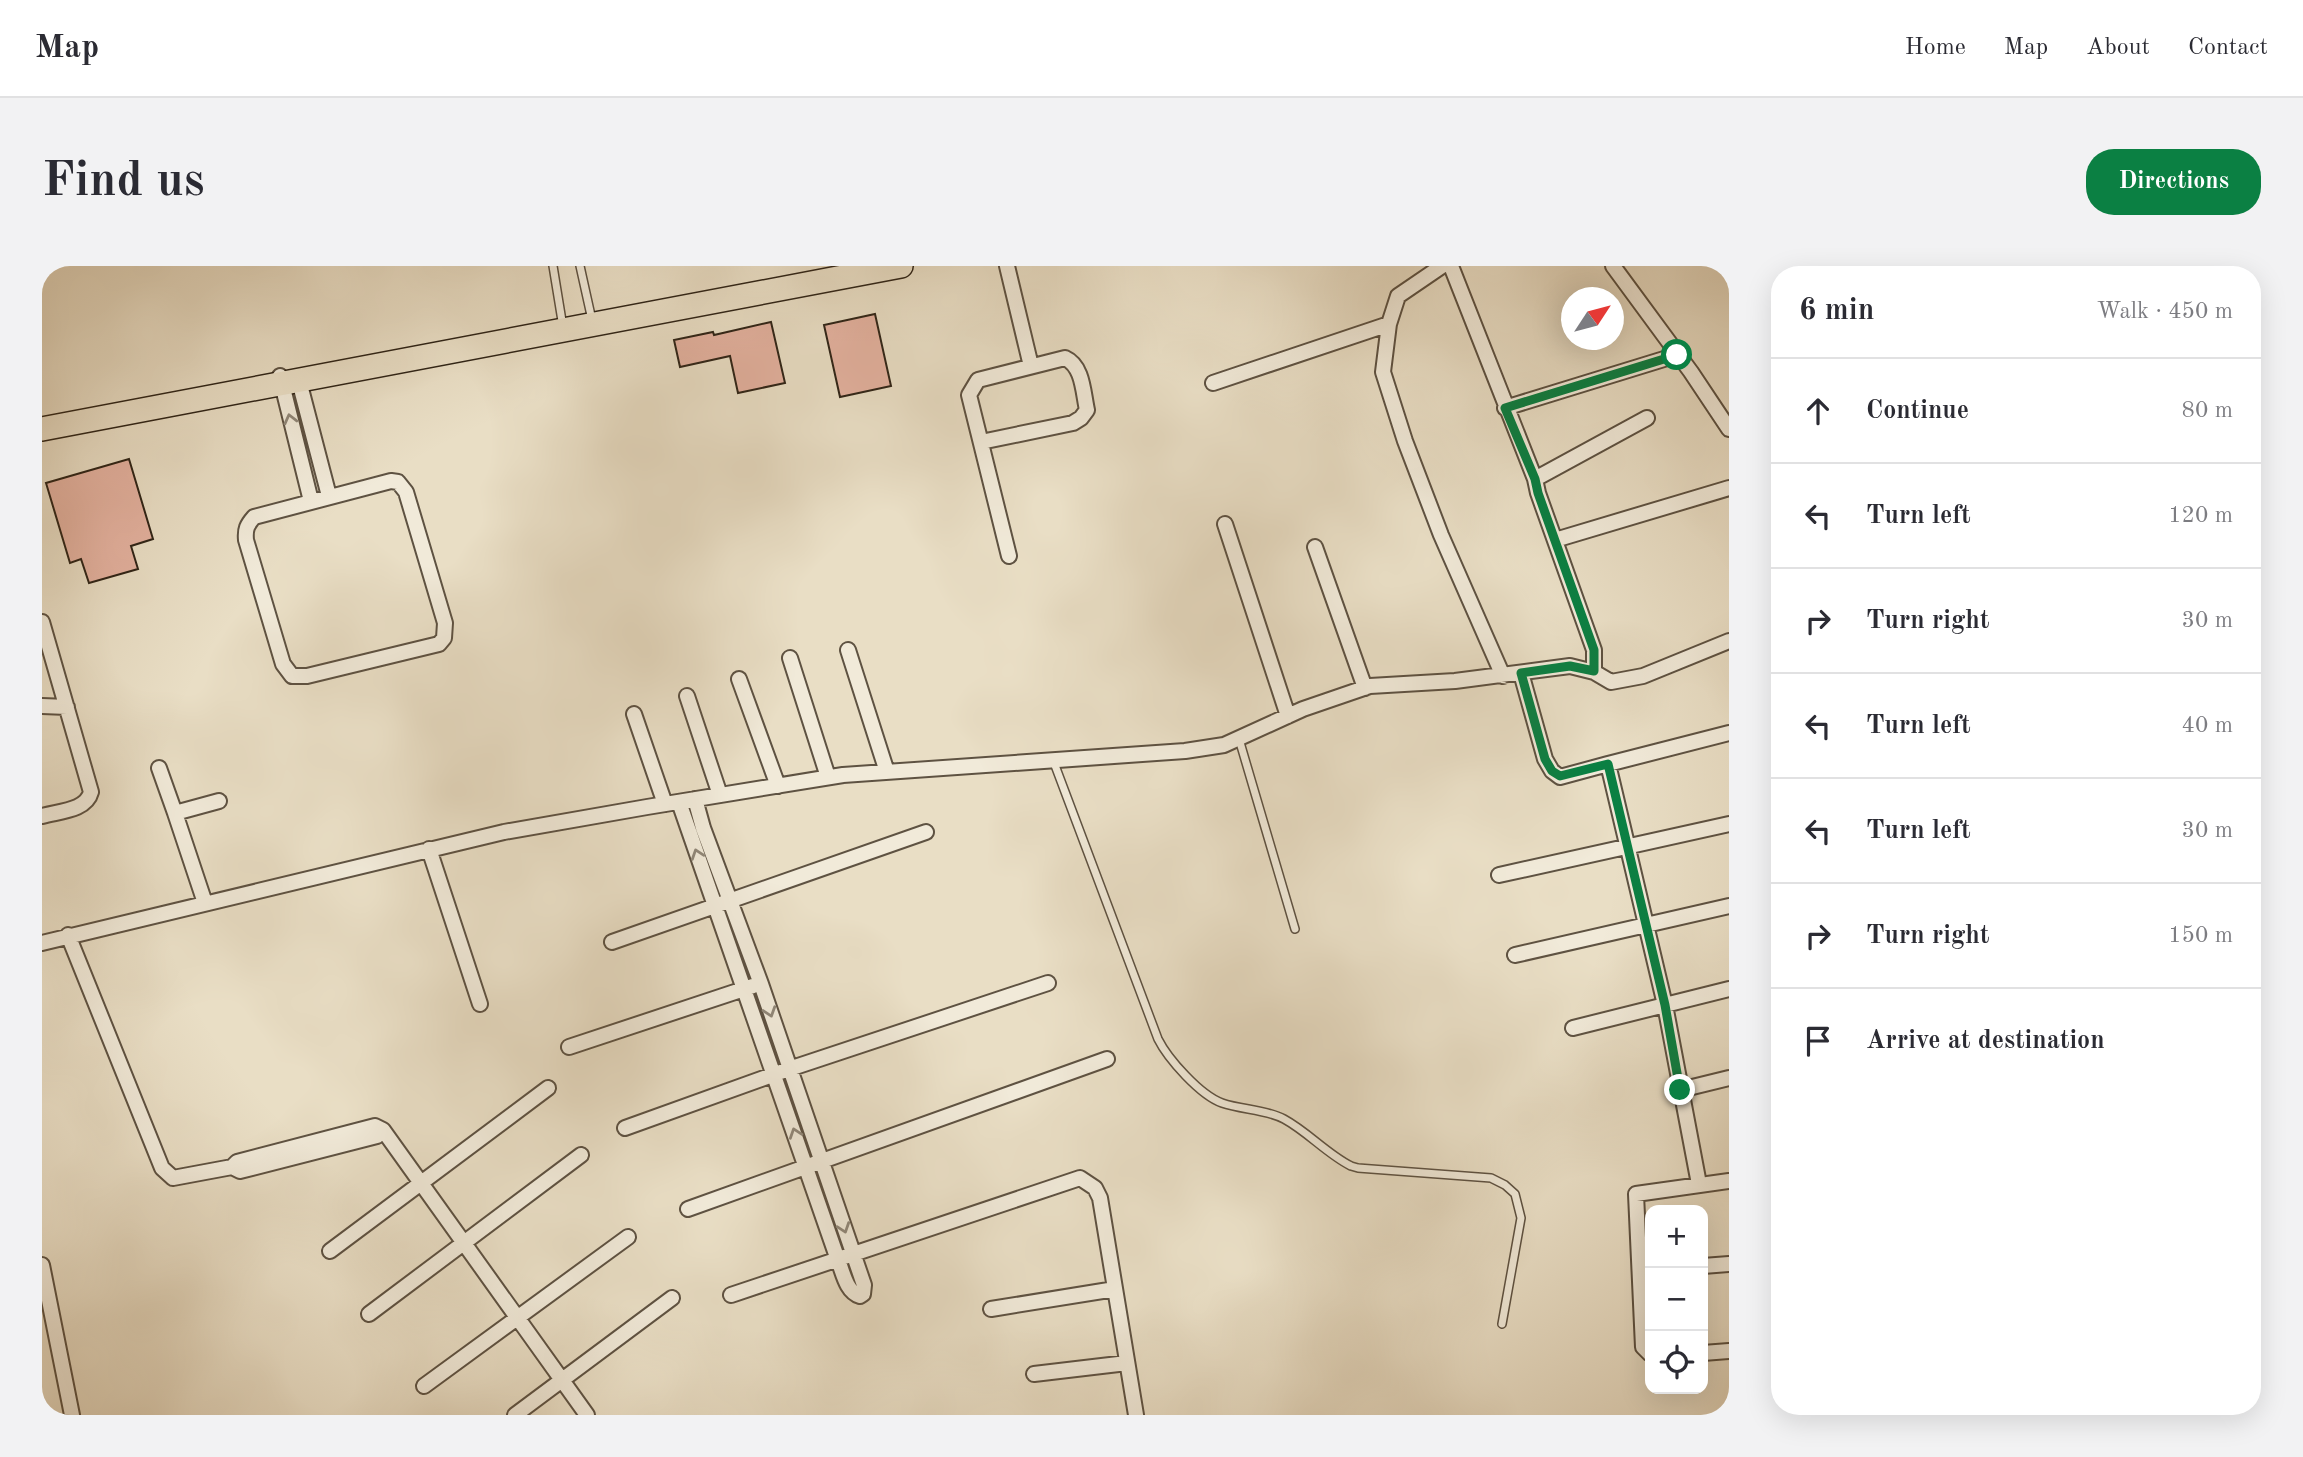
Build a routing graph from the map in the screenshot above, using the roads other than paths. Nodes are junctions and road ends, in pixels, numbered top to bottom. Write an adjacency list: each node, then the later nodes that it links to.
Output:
1 (554, 266): 10 (lane)
2 (580, 266): 9 (lane)
3 (828, 266): 9 (main road)
4 (901, 266): 9 (main road)
5 (1007, 266): 13 (street)
6 (1443, 266): 11 (street)
7 (1451, 266): 16 (street)
8 (1613, 266): 12 (street)
9 (591, 318): 10 (main road)
10 (563, 324): 14 (main road)
11 (1389, 324): 15 (street); 38 (street)
12 (1677, 355): 16 (street); 20 (street)
13 (1031, 366): 22 (street); 22 (street)
14 (287, 380): 17 (main road); 19 (main road); 21 (street); 23 (street, one-way to 14)
15 (1213, 383)
16 (1505, 408): 24 (street)
17 (42, 417)
18 (1647, 418): 24 (street)
19 (42, 429)
20 (1729, 429)
21 (315, 442): 23 (street); 26 (street)
22 (981, 442): 31 (street)
23 (298, 447): 27 (street)
24 (1535, 479): 29 (street)
25 (1729, 488): 29 (street)
26 (329, 496): 27 (street); 27 (street)
27 (311, 501)
28 (1225, 524): 45 (street)
29 (1555, 540): 36 (street)
30 (1315, 547): 40 (street)
31 (1009, 556)
32 (42, 622): 43 (street)
33 (1729, 641): 36 (street)
34 (848, 650): 51 (street)
35 (790, 658): 52 (street)
36 (1594, 671): 37 (street)
37 (1521, 673): 38 (street); 49 (street)
38 (1503, 676): 40 (street)
39 (739, 679): 53 (street)
40 (1365, 688): 45 (street)
41 (687, 696): 54 (street)
42 (42, 705): 43 (street)
43 (67, 707): 59 (street)
44 (634, 715): 57 (street)
45 (1288, 716): 47 (street)
46 (1729, 733): 49 (street)
47 (1239, 739): 48 (street); 70 (lane)
48 (1052, 760): 51 (street); 112 (lane)
49 (1608, 764): 62 (street)
50 (159, 768): 58 (street)
51 (887, 772): 52 (street)
52 (828, 778): 53 (street)
53 (778, 786): 54 (street)
54 (720, 795): 55 (street)
55 (695, 799): 57 (street); 65 (street)
56 (219, 801): 58 (street)
57 (672, 803): 63 (street); 68 (street, one-way to 57)
58 (175, 813): 66 (street)
59 (42, 816)
60 (1729, 824): 62 (street)
61 (926, 832): 65 (street)
62 (1628, 845): 64 (street); 69 (street)
63 (429, 849): 66 (street); 79 (street)
64 (1499, 875)
65 (732, 902): 68 (street); 76 (street)
66 (205, 903): 71 (street)
67 (1729, 906): 69 (street)
68 (716, 907): 72 (street); 77 (street)
69 (1647, 927): 74 (street); 80 (street)
70 (1295, 929)
71 (68, 935): 73 (street); 94 (street)
72 (612, 942)
73 (42, 943)
74 (1515, 955)
75 (1048, 983): 84 (street)
76 (761, 984): 77 (street); 84 (street, one-way to 84)
77 (744, 989): 82 (street); 85 (street)
78 (1729, 989): 80 (street)
79 (480, 1004)
80 (1665, 1005): 81 (street); 88 (street)
81 (1573, 1028)
82 (569, 1048)
83 (1107, 1059): 91 (street)
84 (789, 1069): 85 (street); 91 (street)
85 (775, 1074): 89 (street); 92 (street, one-way to 85)
86 (1729, 1077): 88 (street)
87 (548, 1088): 94 (street)
88 (1680, 1090): 95 (street)
89 (625, 1128)
90 (581, 1155): 98 (street)
91 (821, 1161): 92 (street); 100 (street, one-way to 100)
92 (806, 1166): 96 (street); 101 (street)
93 (1729, 1181): 95 (street)
94 (419, 1183): 98 (street); 99 (street)
95 (1699, 1184): 105 (street)
96 (688, 1209)
97 (628, 1237): 111 (street)
98 (463, 1244): 110 (street); 111 (street)
99 (330, 1251)
100 (853, 1255): 101 (street); 101 (street); 106 (street)
101 (838, 1260): 107 (street)
102 (1729, 1264): 104 (street)
103 (42, 1265): 120 (street)
104 (1708, 1266)
105 (1645, 1272): 113 (street)
106 (1115, 1289): 109 (street); 116 (street)
107 (730, 1295)
108 (672, 1298): 118 (street)
109 (991, 1309)
110 (369, 1314)
111 (516, 1318): 118 (street); 119 (street)
112 (1502, 1324)
113 (1645, 1349)
114 (1729, 1351): 115 (street)
115 (1708, 1353)
116 (1127, 1363): 117 (street); 123 (street)
117 (1034, 1374)
118 (562, 1381): 121 (street); 122 (street)
119 (424, 1386)
120 (72, 1415)
121 (514, 1415)
122 (587, 1415)
123 (1136, 1415)

